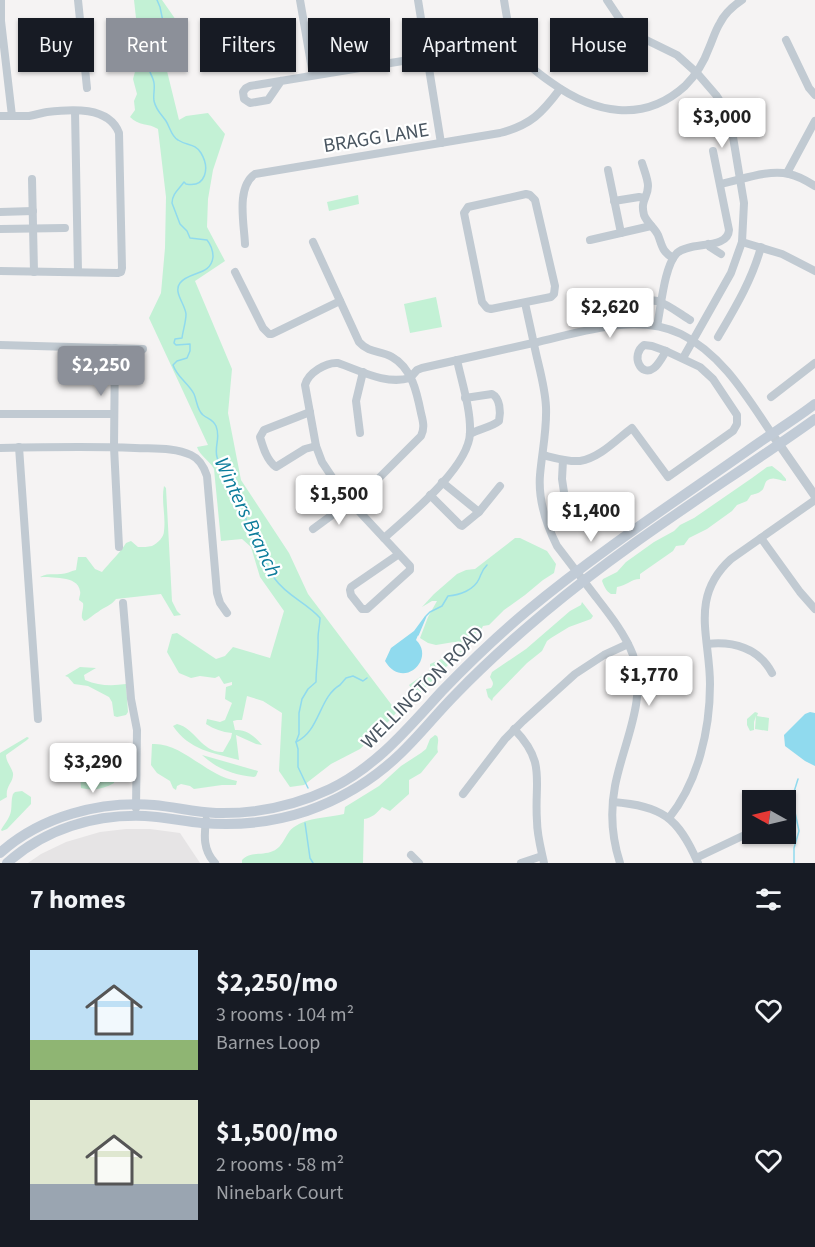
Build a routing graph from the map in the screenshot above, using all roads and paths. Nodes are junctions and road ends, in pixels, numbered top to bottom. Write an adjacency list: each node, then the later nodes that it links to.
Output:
1 (1, 0): 20 (street)
2 (78, 0): 15 (street)
3 (300, 0): 13 (street)
4 (418, 0): 8 (street)
5 (504, 0): 16 (street)
6 (607, 0): 12 (street)
7 (742, 0): 12 (street)
8 (421, 18)
9 (786, 40): 17 (street)
10 (402, 61): 13 (street)
11 (429, 72): 22 (street)
12 (697, 73): 16 (street); 28 (street)
13 (313, 75): 14 (street)
14 (281, 81): 14 (street)
15 (87, 88)
16 (560, 89): 22 (street, BRAGG LANE)
17 (815, 95)
18 (75, 111): 20 (street); 51 (street); 51 (street)
19 (0, 116): 20 (street)
20 (12, 116)
21 (815, 121): 26 (street)
22 (441, 143): 43 (street, BRAGG LANE)
23 (713, 151): 29 (street)
24 (642, 163): 31 (street)
25 (608, 170): 32 (street)
26 (787, 173): 28 (street); 30 (street)
27 (32, 179): 33 (street)
28 (741, 180): 29 (street); 42 (street)
29 (720, 184): 44 (street)
30 (815, 186)
31 (644, 198): 32 (street); 35 (street)
32 (614, 201): 39 (street)
33 (33, 211): 34 (street); 37 (street)
34 (0, 212)
35 (651, 226): 39 (street); 47 (street)
36 (0, 228): 37 (street)
37 (33, 228): 38 (street); 50 (street)
38 (65, 228)
39 (621, 233): 40 (street)
40 (590, 240)
41 (313, 242): 53 (street)
42 (742, 242): 45 (street); 60 (street)
43 (245, 244)
44 (708, 244): 46 (street); 47 (street)
45 (761, 247): 49 (street); 59 (street)
46 (721, 254)
47 (673, 258): 55 (street)
48 (0, 271): 50 (street)
49 (815, 271)
50 (34, 272): 51 (street)
51 (78, 272)
52 (235, 272): 53 (street)
53 (340, 302): 70 (street)
54 (525, 303): 54 (street); 61 (street)
55 (662, 303): 56 (street); 57 (street); 58 (street)
56 (605, 309)
57 (690, 320)
58 (657, 326): 60 (street); 61 (street)
59 (718, 337)
60 (693, 341): 66 (street); 80 (street)
61 (533, 343): 67 (street); 86 (street)
62 (0, 345): 63 (street)
63 (116, 348): 64 (street); 76 (street)
64 (143, 349)
65 (666, 351): 66 (street)
66 (683, 358): 87 (street)
67 (457, 360): 70 (street); 72 (street)
68 (815, 363): 71 (street)
69 (363, 372): 70 (street); 74 (street); 78 (street)
70 (410, 378): 92 (street)
71 (771, 397)
72 (465, 398): 79 (street); 79 (street)
73 (815, 404): 80 (main road, WELLINGTON ROAD)
74 (310, 412): 82 (street); 82 (street)
75 (0, 414): 76 (street)
76 (113, 414): 84 (street)
77 (815, 419): 81 (main road, WELLINGTON ROAD)
78 (360, 433)
79 (470, 434): 88 (street)
80 (771, 434): 81 (street); 100 (main road, WELLINGTON ROAD)
81 (779, 444): 91 (street); 100 (main road, WELLINGTON ROAD)
82 (316, 446): 92 (street)
83 (19, 447): 84 (street); 85 (street); 107 (street)
84 (114, 447): 98 (street); 103 (street)
85 (0, 448)
86 (543, 455): 87 (street); 100 (street)
87 (563, 460): 94 (street)
88 (442, 482): 90 (street); 93 (street)
89 (500, 486): 93 (street)
90 (430, 495): 93 (street); 96 (street)
91 (815, 498): 97 (street)
92 (352, 503): 95 (street); 96 (street)
93 (479, 512)
94 (569, 525)
95 (313, 529)
96 (384, 538): 99 (street)
97 (761, 538): 102 (street); 105 (street)
98 (119, 547)
99 (399, 554): 99 (street)
100 (580, 576): 104 (street); 112 (main road, WELLINGTON ROAD)
101 (123, 603): 111 (street)
102 (815, 609)
103 (227, 614)
104 (628, 644): 108 (street); 110 (street)
105 (707, 644): 106 (street); 113 (street)
106 (772, 673)
107 (38, 719)
108 (514, 729): 109 (street); 118 (street)
109 (462, 794)
110 (613, 802): 113 (street); 125 (street)
111 (136, 810): 112 (main road, WELLINGTON ROAD); 115 (main road, WELLINGTON ROAD); 121 (main road, WELLINGTON ROAD)
112 (206, 818): 122 (street)
113 (669, 818): 119 (street)
114 (742, 837): 119 (street)
115 (0, 853)
116 (411, 855): 123 (street)
117 (0, 858): 120 (street)
118 (543, 860): 124 (street)
119 (697, 860)
120 (2, 863)
121 (7, 863)
122 (215, 863)
123 (419, 863)
124 (521, 863)
125 (621, 863)

